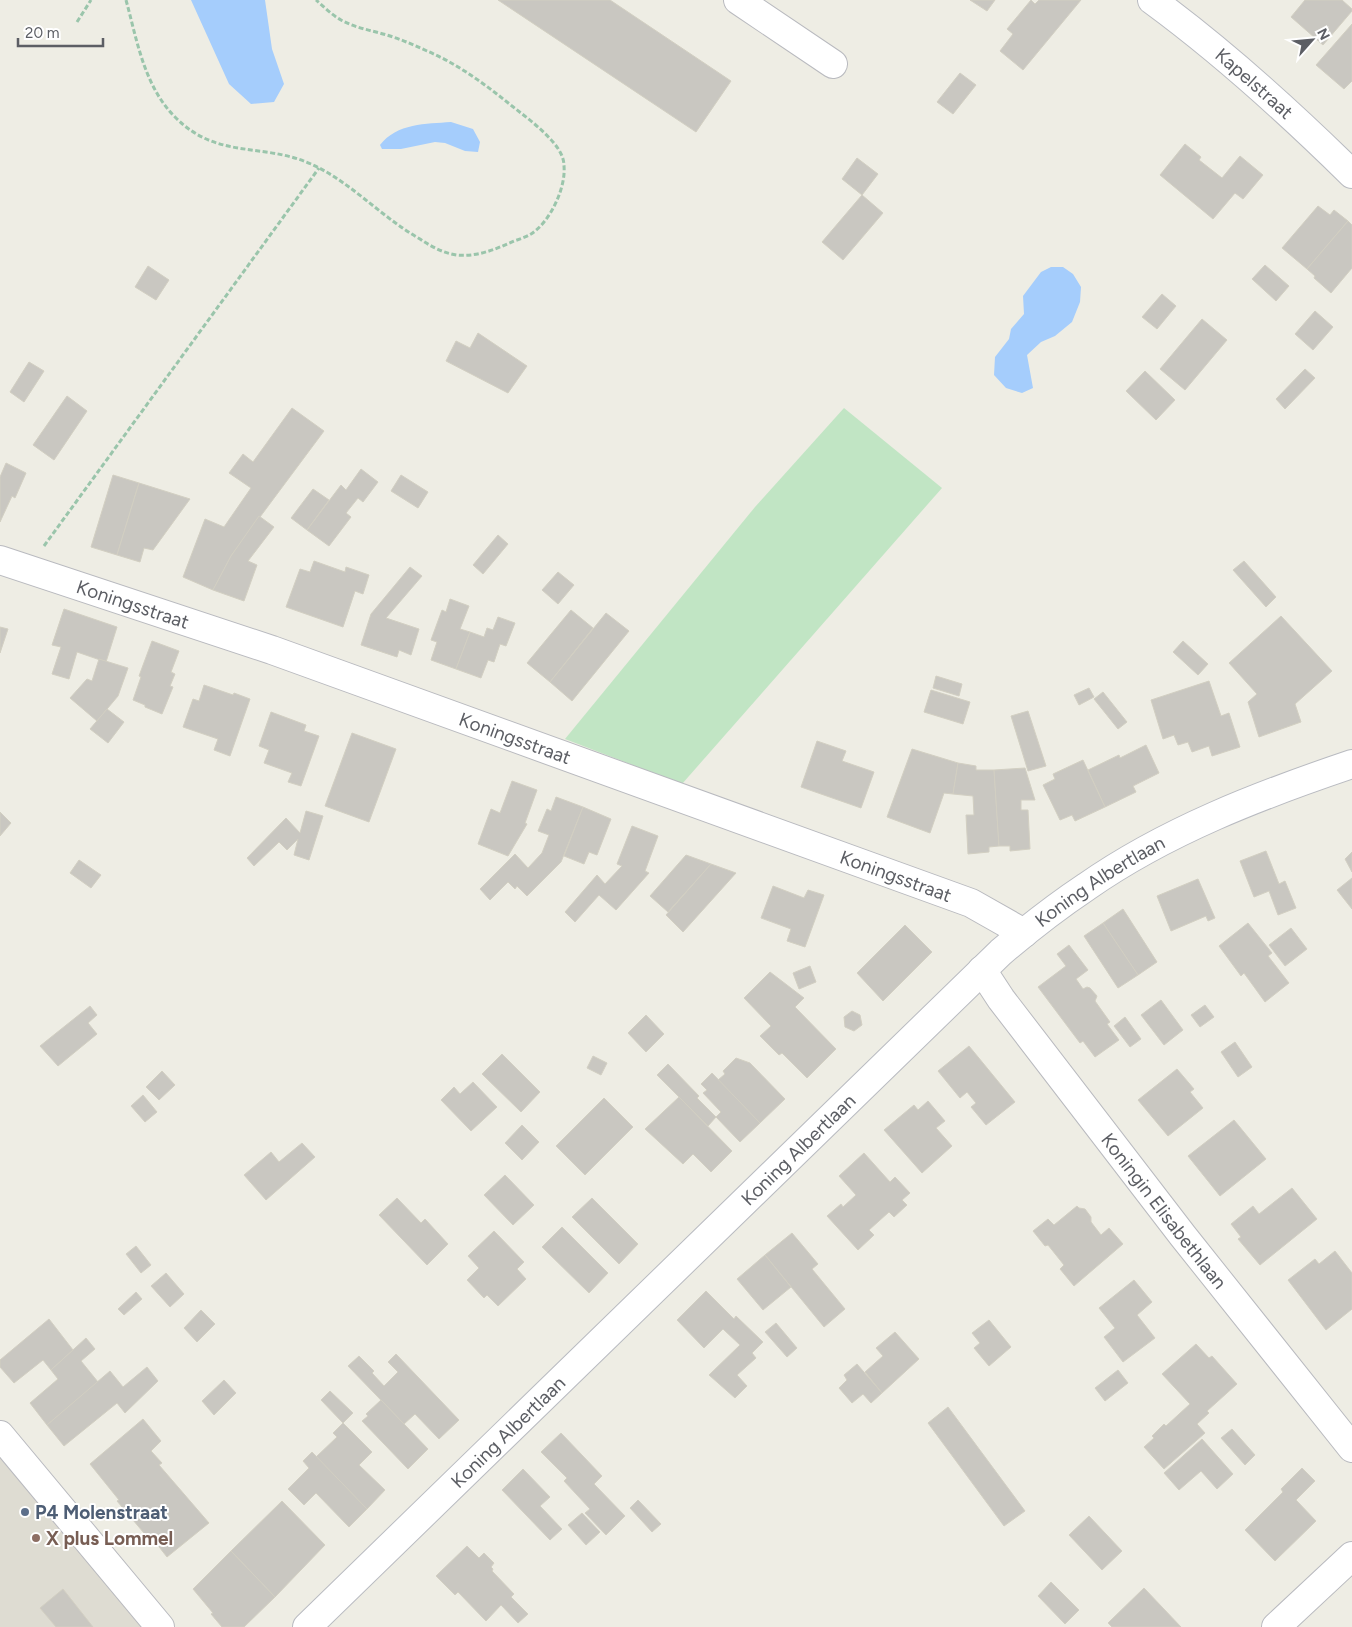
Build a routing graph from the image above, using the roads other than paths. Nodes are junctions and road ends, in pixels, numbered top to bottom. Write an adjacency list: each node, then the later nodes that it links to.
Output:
1 (738, 0): 3 (street)
2 (1152, 0): 4 (street, Kapelstraat)
3 (833, 64)
4 (1352, 174)
5 (0, 560): 7 (street, Koningsstraat)
6 (1352, 764): 7 (street, Koning Albertlaan)
7 (1024, 933): 8 (street, Koning Albertlaan)
8 (982, 970): 10 (street, Koningin Elisabethlaan); 13 (street, Koning Albertlaan)
9 (0, 1435): 12 (street)
10 (1352, 1448)
11 (1352, 1556): 14 (street)
12 (160, 1627)
13 (307, 1627)
14 (1276, 1627)

